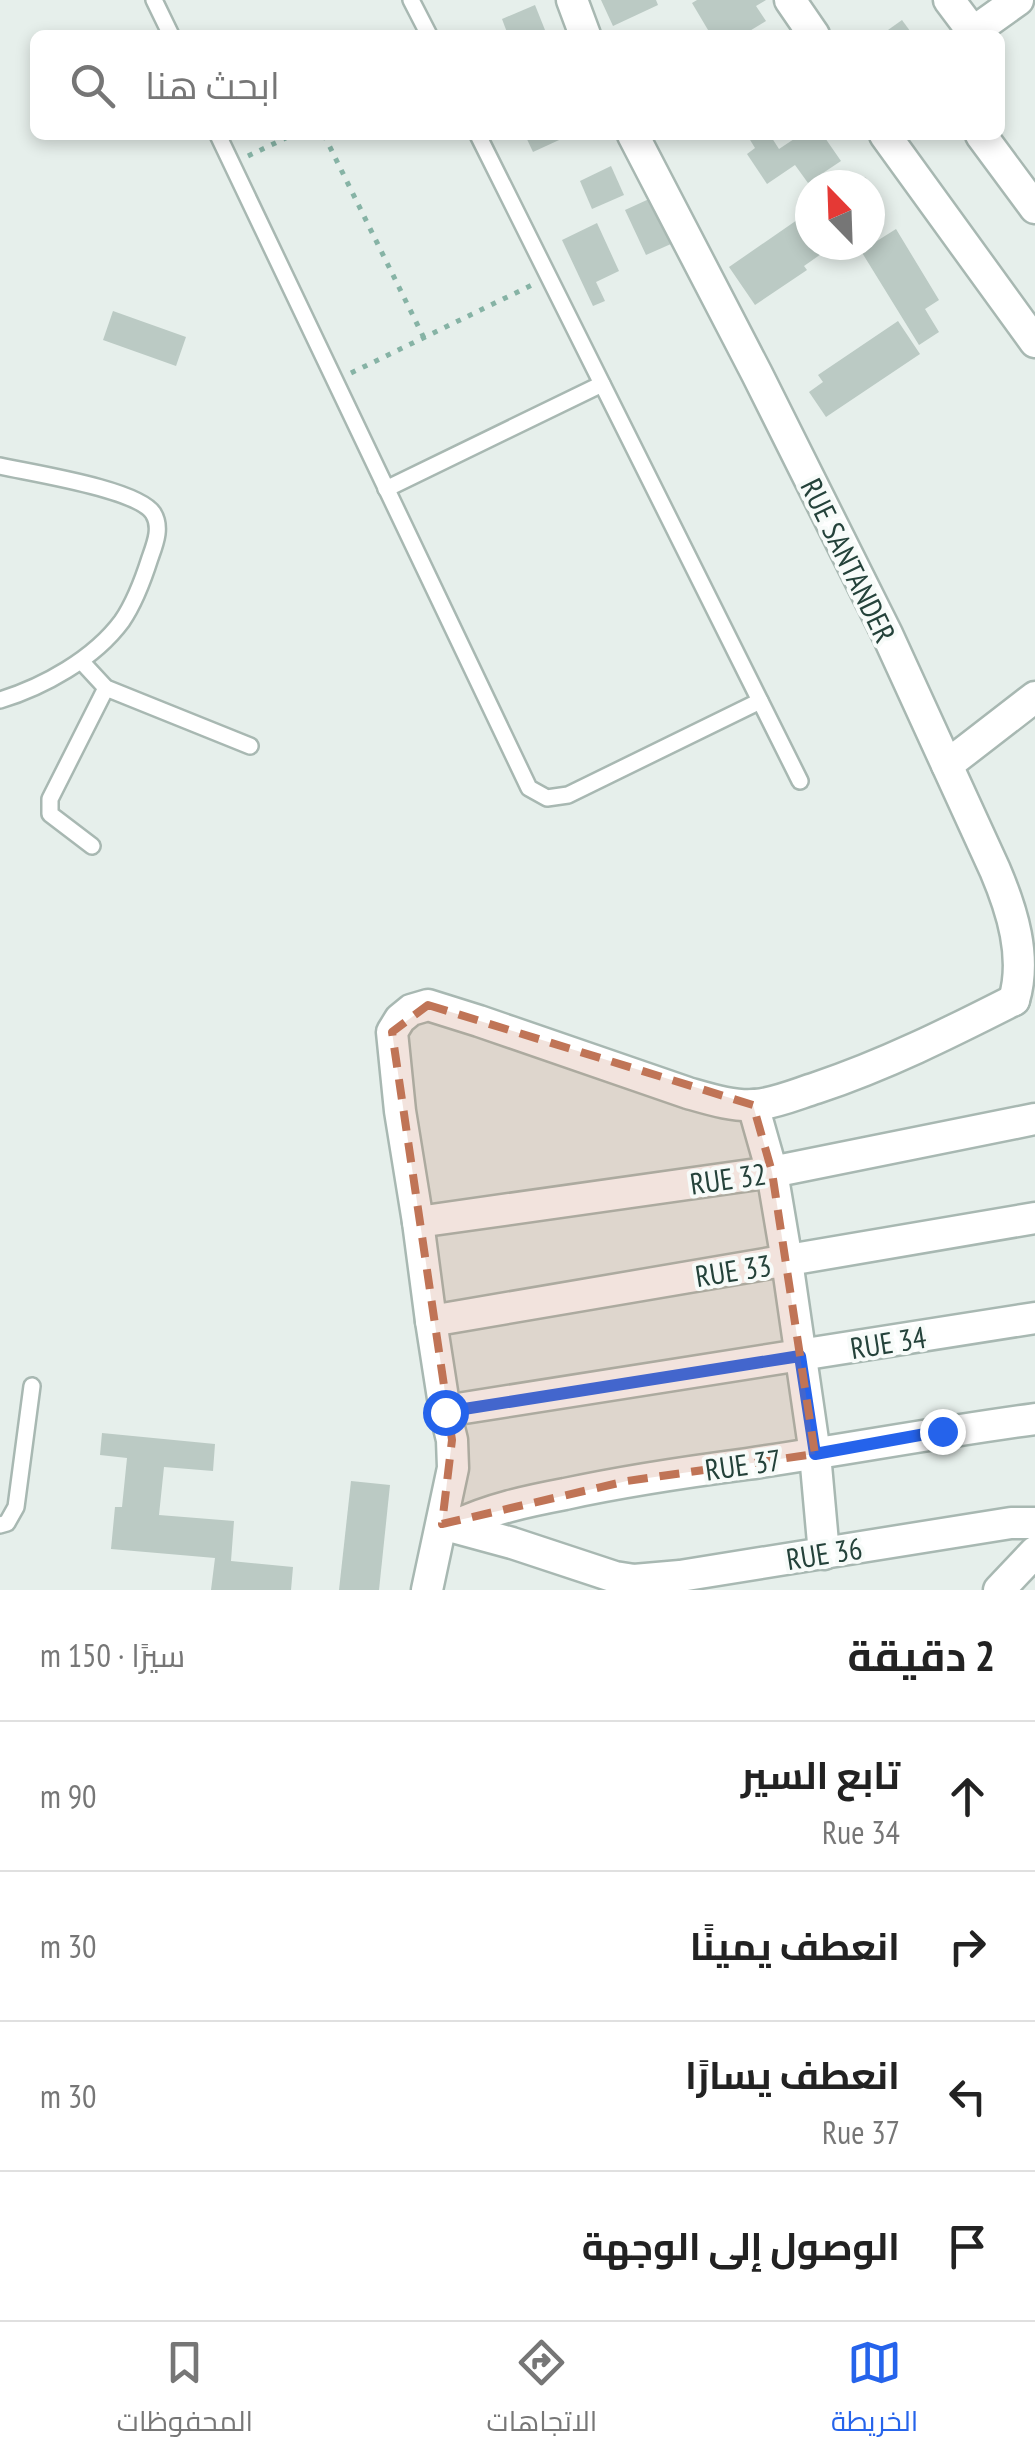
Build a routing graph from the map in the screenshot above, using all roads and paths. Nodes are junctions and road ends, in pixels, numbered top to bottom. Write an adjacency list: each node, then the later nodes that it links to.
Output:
1 (154, 0): 8 (lane)
2 (412, 0): 9 (lane)
3 (572, 0): 10 (street)
4 (790, 0): 11 (street)
5 (949, 0): 12 (street)
6 (1021, 0): 7 (street); 13 (street)
7 (1035, 16)
8 (168, 30)
9 (427, 30)
10 (583, 30)
11 (811, 30)
12 (968, 30)
13 (977, 30)
14 (220, 140): 21 (lane)
15 (282, 140): 21 (path)
16 (326, 140): 24 (path)
17 (480, 140): 23 (lane)
18 (636, 140): 36 (street, RUE SANTANDER)
19 (889, 140): 25 (street)
20 (984, 140): 22 (street)
21 (232, 164): 26 (lane)
22 (1035, 208)
23 (548, 277): 24 (path); 27 (lane)
24 (424, 338): 26 (path)
25 (1035, 342)
26 (334, 380): 29 (lane)
27 (602, 384): 29 (lane); 34 (lane)
28 (0, 466): 30 (lane)
29 (386, 489): 34 (lane)
30 (81, 661): 31 (lane); 33 (lane)
31 (106, 688): 35 (lane); 38 (lane)
32 (1035, 697): 36 (street)
33 (0, 700)
34 (760, 701): 37 (lane)
35 (250, 746)
36 (947, 765): 39 (street, RUE SANTANDER)
37 (800, 781)
38 (92, 846)
39 (1024, 1010): 40 (street)
40 (754, 1105): 42 (street); 44 (street)
41 (1035, 1119): 42 (street, RUE 32)
42 (772, 1172): 44 (street, RUE 32); 45 (street)
43 (1035, 1218): 45 (street, RUE 33)
44 (418, 1222): 47 (street)
45 (787, 1261): 47 (street, RUE 33); 48 (street)
46 (1035, 1318): 48 (street, RUE 34)
47 (431, 1320): 50 (street)
48 (800, 1356): 50 (street, RUE 34); 52 (street)
49 (32, 1386): 54 (lane)
50 (445, 1412): 55 (street)
51 (1035, 1419): 52 (street, RUE 37)
52 (815, 1454): 55 (street, RUE 37); 57 (street)
53 (1035, 1523): 57 (street, RUE 36)
54 (0, 1524)
55 (448, 1525): 57 (street, RUE 36); 58 (street)
56 (1035, 1552): 59 (street)
57 (824, 1554)
58 (427, 1590)
59 (999, 1590)

